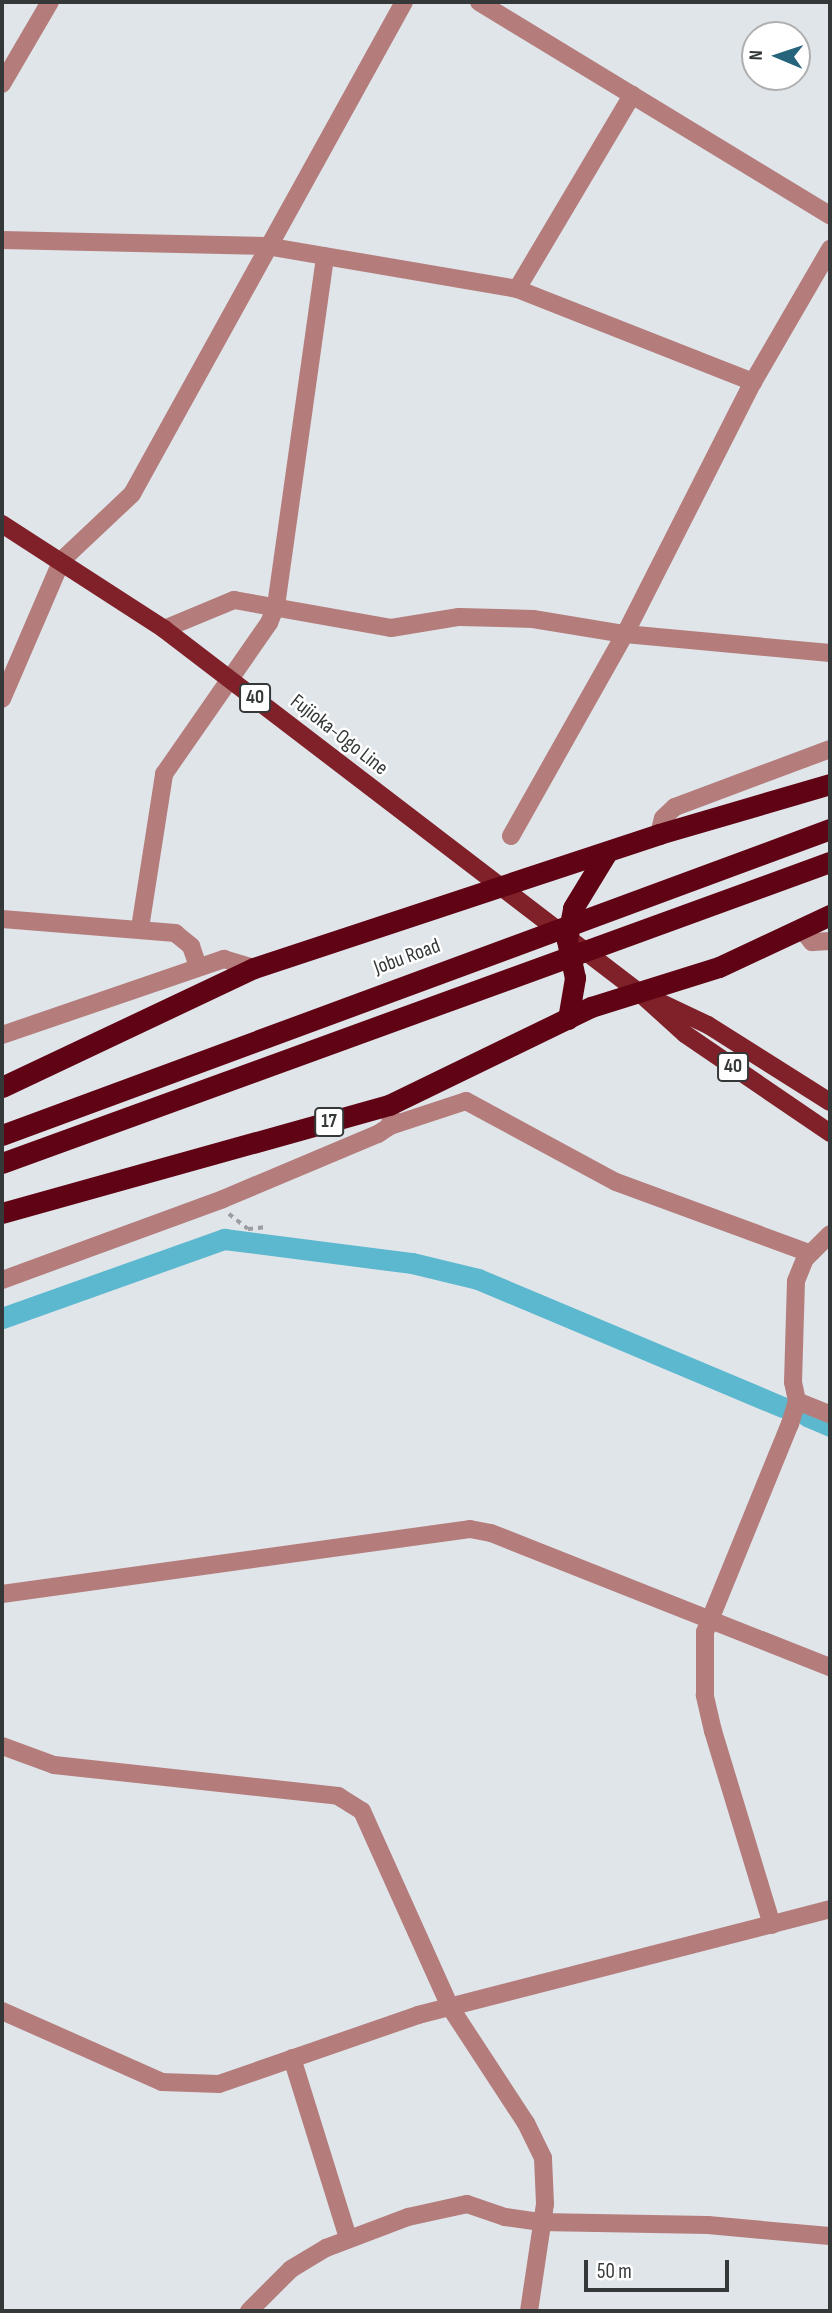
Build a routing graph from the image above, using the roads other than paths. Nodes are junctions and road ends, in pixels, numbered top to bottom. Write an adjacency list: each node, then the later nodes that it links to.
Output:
1 (50, 2): 4 (street)
2 (404, 2): 8 (street)
3 (479, 2): 5 (street)
4 (2, 84)
5 (632, 96): 6 (street); 11 (street)
6 (830, 215)
7 (2, 240): 8 (street)
8 (265, 246): 10 (street); 14 (street)
9 (830, 249): 12 (street)
10 (325, 256): 11 (street); 15 (street)
11 (517, 289): 12 (street)
12 (753, 382): 17 (street)
13 (4, 528): 14 (main road, Fujioka-Ogo Line / 40)
14 (62, 560): 16 (main road, Fujioka-Ogo Line / 40); 20 (street)
15 (276, 606): 16 (street); 17 (street); 19 (street)
16 (164, 629): 19 (main road, Fujioka-Ogo Line / 40)
17 (625, 634): 18 (street); 25 (street)
18 (830, 653)
19 (231, 680): 28 (main road, Fujioka-Ogo Line / 40); 31 (street)
20 (2, 699)
21 (830, 749): 24 (street)
22 (830, 784): 24 (highway)
23 (830, 829): 44 (highway, Jobu Road)
24 (659, 834): 26 (highway)
25 (511, 836)
26 (606, 854): 28 (highway); 33 (highway)
27 (830, 862): 45 (highway)
28 (498, 888): 33 (main road, Fujioka-Ogo Line / 40); 36 (highway)
29 (830, 915): 32 (highway, 17)
30 (2, 919): 31 (street)
31 (140, 928): 35 (street)
32 (801, 928): 34 (street); 37 (highway, 17)
33 (567, 940): 37 (main road, Fujioka-Ogo Line / 40); 38 (highway)
34 (830, 942)
35 (198, 966): 36 (street); 39 (street)
36 (254, 968): 40 (highway)
37 (641, 994): 38 (highway, 17); 41 (main road, Fujioka-Ogo Line / 40); 43 (main road, Fujioka-Ogo Line / 40)
38 (568, 1019): 42 (highway, 17)
39 (2, 1035)
40 (2, 1087)
41 (830, 1102)
42 (390, 1116): 46 (highway, 17); 48 (street); 49 (street)
43 (830, 1133)
44 (2, 1135)
45 (2, 1163)
46 (2, 1213)
47 (830, 1234): 48 (street)
48 (809, 1253): 50 (street)
49 (2, 1280)
50 (797, 1401): 51 (street); 53 (street)
51 (830, 1413)
52 (2, 1594): 53 (street)
53 (710, 1619): 54 (street); 57 (street)
54 (830, 1667)
55 (2, 1746): 58 (street)
56 (830, 1909): 57 (street)
57 (772, 1925): 58 (street)
58 (450, 2007): 60 (street); 61 (street)
59 (2, 2011): 60 (street)
60 (292, 2058): 63 (street)
61 (540, 2222): 62 (street); 63 (street); 65 (street)
62 (830, 2236)
63 (348, 2238): 64 (street)
64 (249, 2311)
65 (529, 2311)

